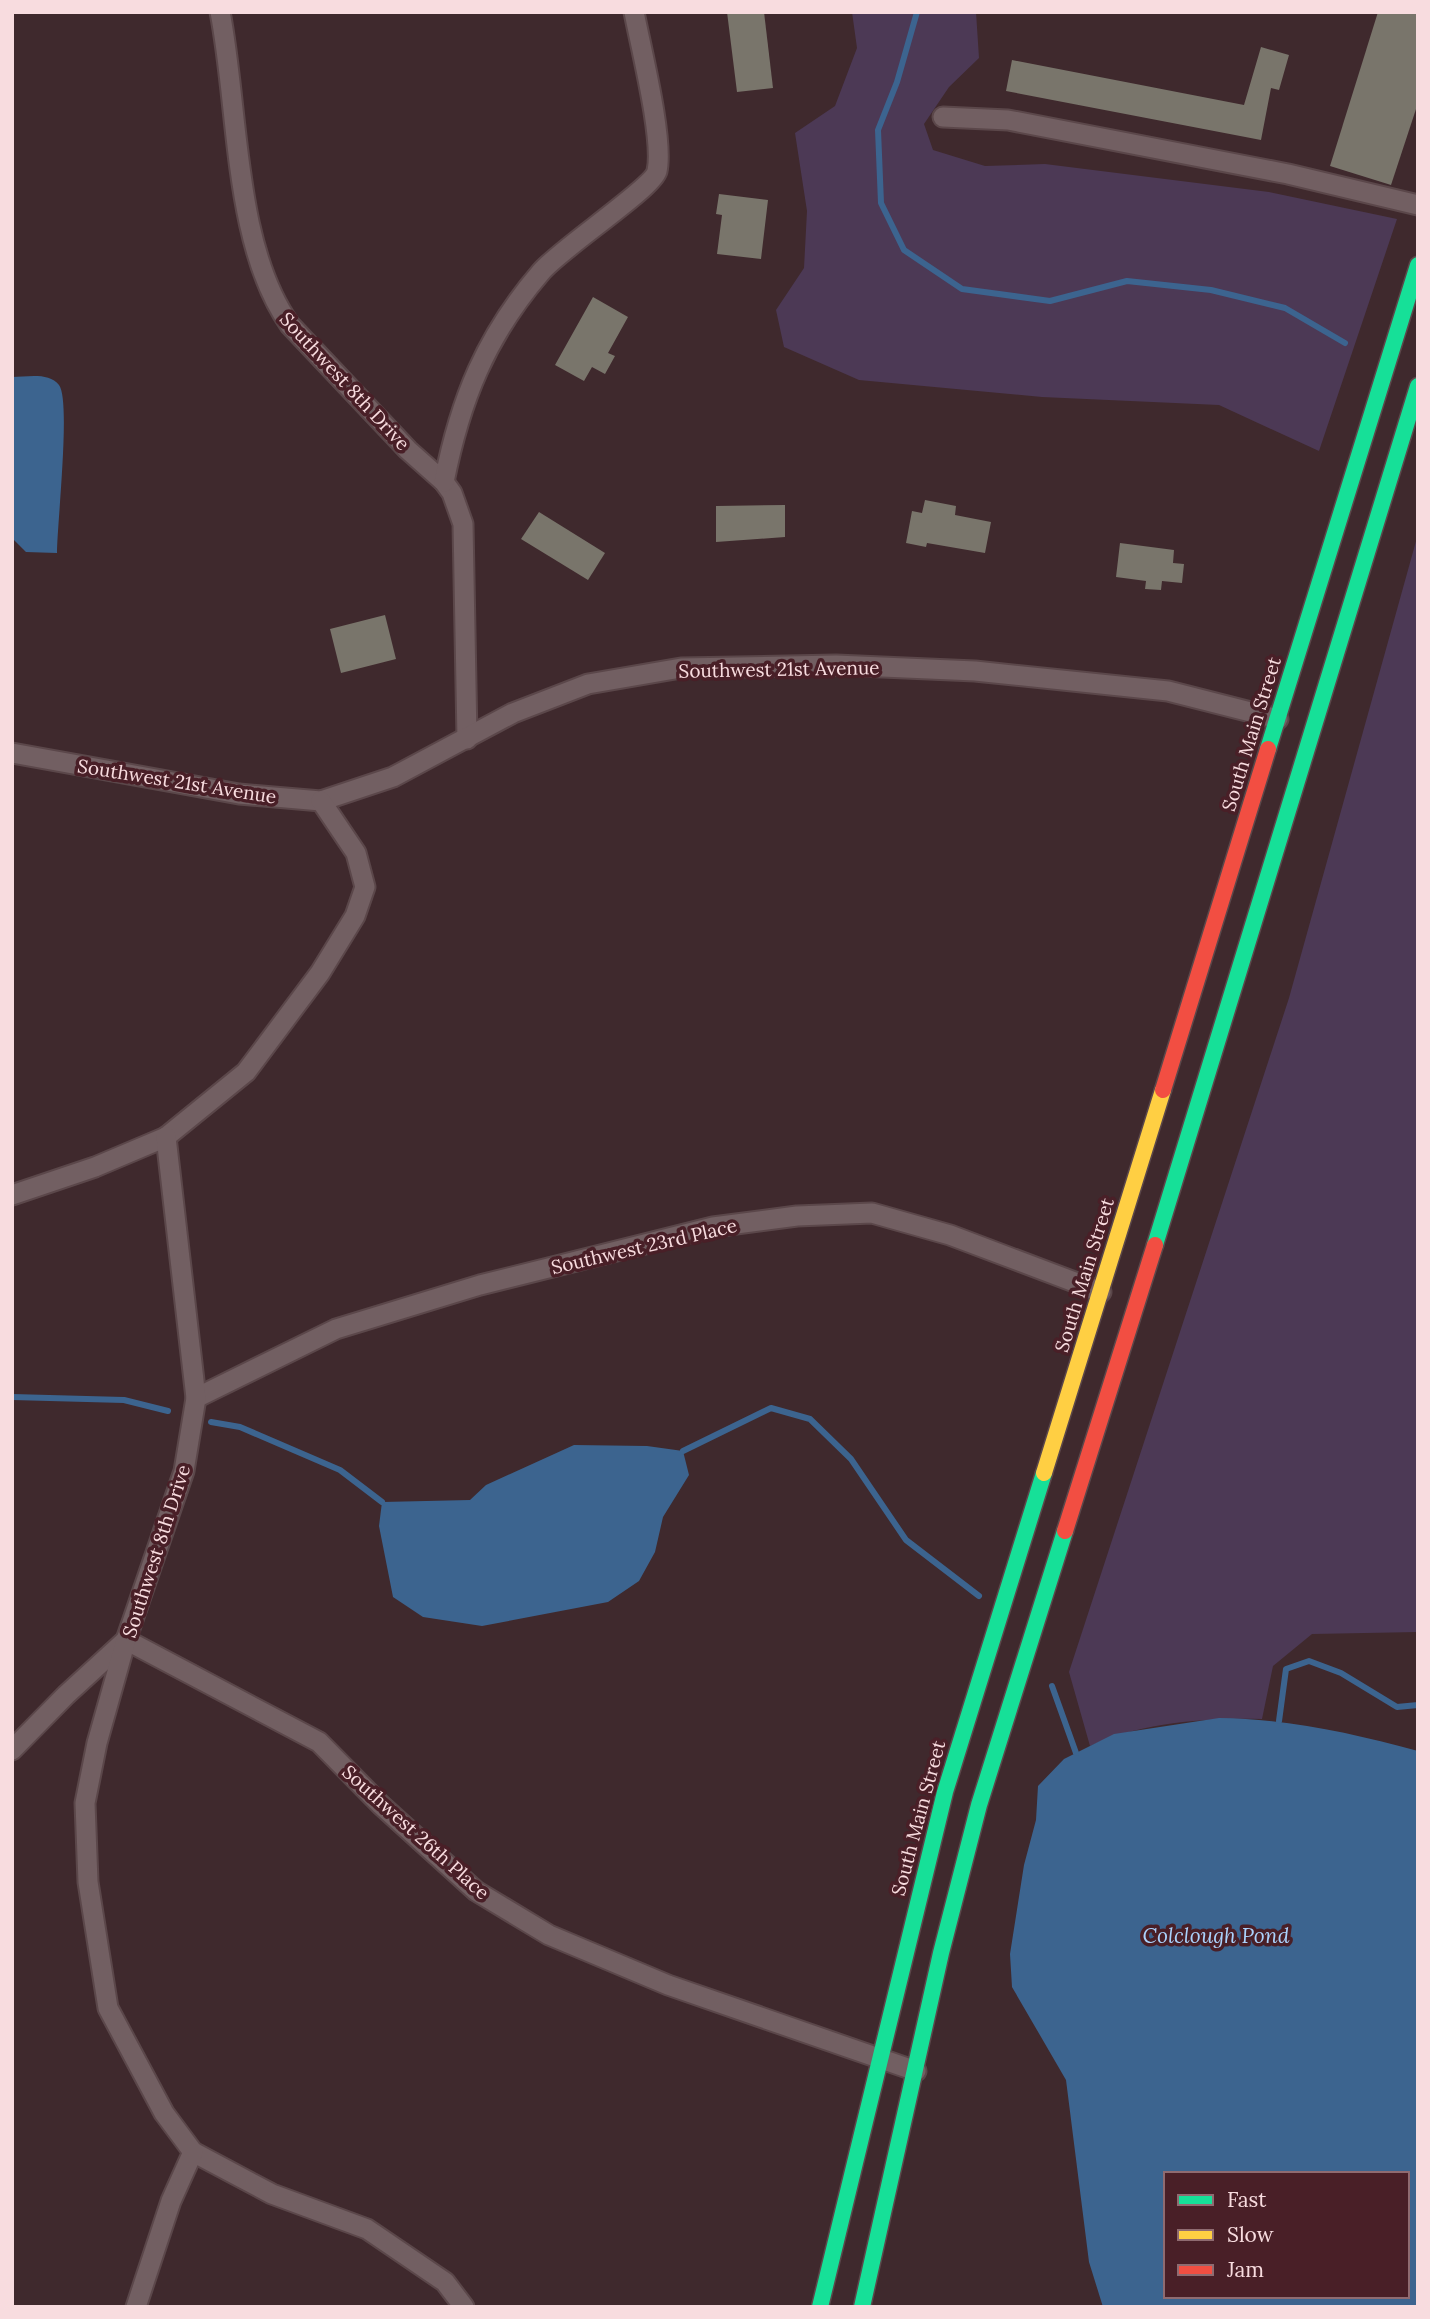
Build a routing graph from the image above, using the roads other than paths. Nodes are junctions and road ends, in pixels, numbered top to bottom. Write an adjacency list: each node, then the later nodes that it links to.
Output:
1 (220, 12): 7 (street, Southwest 8th Drive)
2 (634, 12): 7 (street)
3 (943, 117): 4 (street)
4 (1418, 205)
5 (1418, 265): 8 (main road, South Main Street)
6 (1418, 386): 8 (main road, South Main Street)
7 (444, 482): 9 (street, Southwest 8th Drive)
8 (1294, 726): 9 (street, Southwest 21st Avenue); 14 (main road, South Main Street); 14 (main road, South Main Street)
9 (467, 739): 11 (street, Southwest 21st Avenue)
10 (12, 753): 11 (street, Southwest 21st Avenue)
11 (321, 801): 12 (street)
12 (166, 1137): 13 (street); 15 (street, Southwest 8th Drive)
13 (12, 1195)
14 (1119, 1299): 15 (street, Southwest 23rd Place); 18 (main road, South Main Street); 19 (main road, South Main Street)
15 (196, 1398): 16 (street, Southwest 8th Drive)
16 (126, 1640): 17 (street); 18 (street, Southwest 26th Place); 20 (street, Southwest 8th Drive)
17 (12, 1750)
18 (879, 2058): 19 (street, Southwest 26th Place); 23 (main road, South Main Street)
19 (916, 2071): 24 (main road, South Main Street)
20 (193, 2152): 21 (street); 22 (street)
21 (136, 2307)
22 (464, 2307)
23 (820, 2307)
24 (862, 2307)

